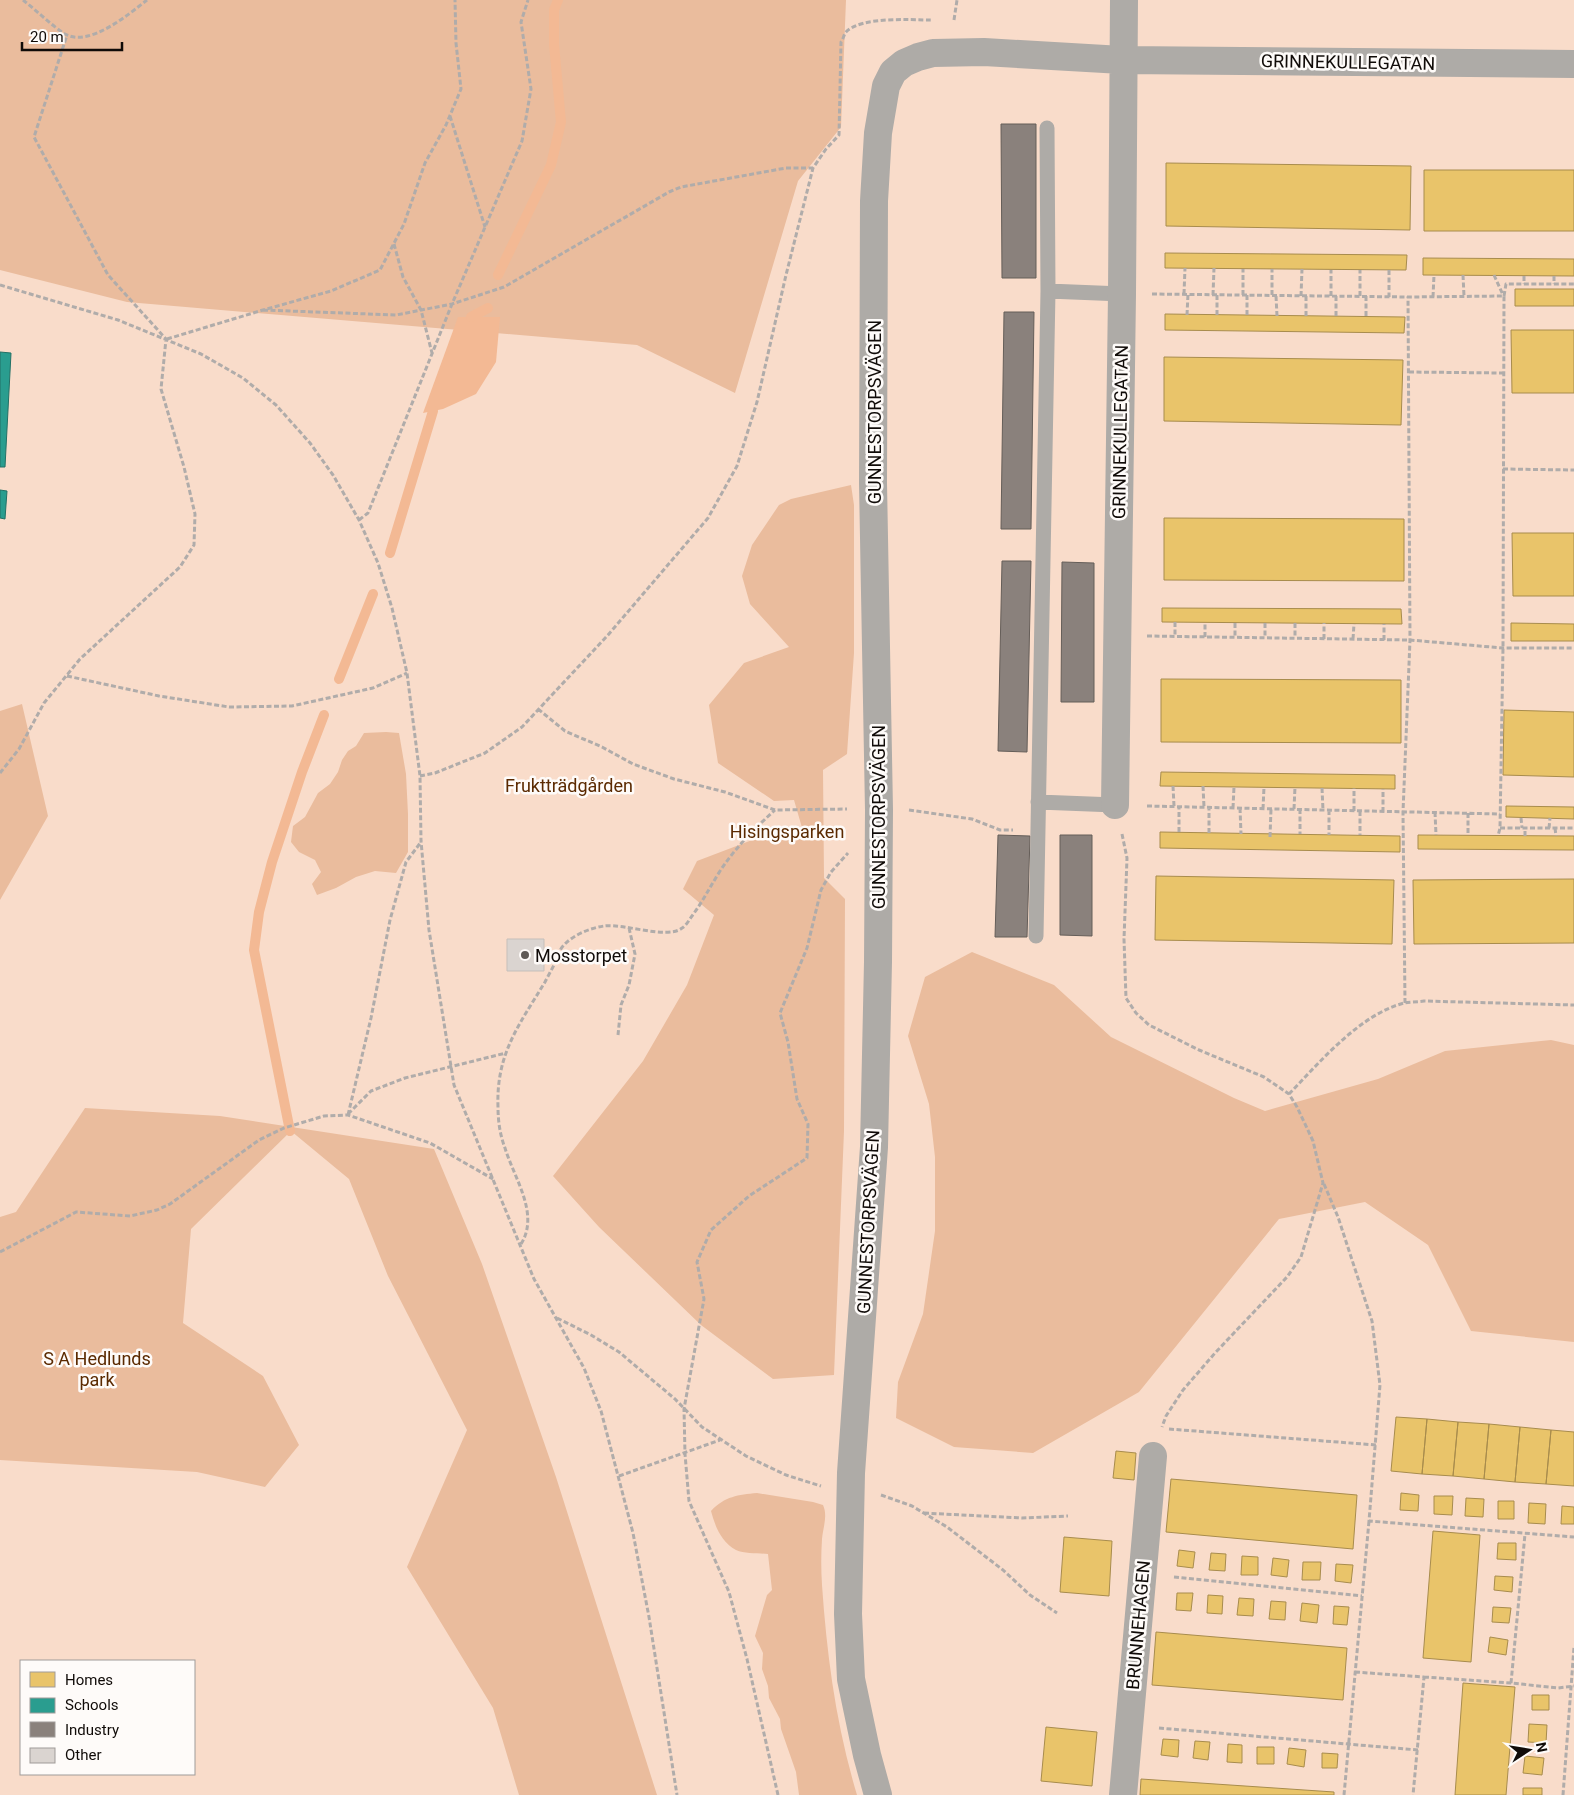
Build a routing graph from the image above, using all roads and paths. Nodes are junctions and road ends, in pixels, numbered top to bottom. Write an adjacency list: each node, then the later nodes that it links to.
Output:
1 (23, 0): 8 (path)
2 (147, 0): 8 (path)
3 (455, 0): 11 (path)
4 (528, 0): 15 (path)
5 (957, 0): 7 (path)
6 (1124, 0): 9 (street, GRINNEKULLEGATAN)
7 (954, 20)
8 (67, 35): 64 (path)
9 (1122, 60): 10 (street, GRINNEKULLEGATAN); 39 (street, GRINNEKULLEGATAN); 190 (street, GUNNESTORPSVÄGEN)
10 (1574, 64)
11 (450, 115): 15 (path); 16 (path)
12 (1047, 128): 38 (lane)
13 (839, 134): 14 (path)
14 (813, 168): 54 (path); 93 (path)
15 (485, 227): 54 (path)
16 (394, 244): 55 (path); 56 (path)
17 (1185, 268): 40 (path)
18 (1214, 268): 41 (path)
19 (1243, 269): 42 (path)
20 (1272, 269): 43 (path)
21 (1302, 269): 44 (path)
22 (1331, 270): 45 (path)
23 (1360, 270): 47 (path)
24 (1388, 270): 51 (path)
25 (1434, 275): 53 (path)
26 (1463, 275): 49 (path)
27 (1494, 275): 50 (path)
28 (1524, 276): 30 (path)
29 (1554, 276): 32 (path)
30 (1524, 284): 31 (path); 50 (path)
31 (1532, 284): 32 (path); 36 (path)
32 (1554, 284): 33 (path)
33 (1563, 284): 34 (path); 37 (path)
34 (1574, 284)
35 (0, 285): 64 (path)
36 (1532, 289)
37 (1563, 289)
38 (1048, 291): 39 (lane); 104 (lane)
39 (1122, 294): 40 (path); 79 (street, GRINNEKULLEGATAN)
40 (1186, 294): 41 (path); 57 (path)
41 (1215, 295): 42 (path); 58 (path)
42 (1245, 295): 43 (path); 59 (path)
43 (1274, 295): 44 (path); 60 (path)
44 (1304, 296): 45 (path); 61 (path)
45 (1331, 296): 46 (path)
46 (1336, 296): 47 (path); 62 (path)
47 (1360, 296): 48 (path)
48 (1366, 296): 51 (path); 63 (path)
49 (1464, 296): 50 (path); 53 (path)
50 (1504, 296): 67 (path)
51 (1389, 297): 52 (path)
52 (1408, 297): 53 (path); 66 (path)
53 (1433, 297)
54 (452, 304): 56 (path); 65 (path)
55 (263, 310): 56 (path); 64 (path)
56 (421, 310): 65 (path)
57 (1187, 315)
58 (1217, 315)
59 (1247, 315)
60 (1277, 316)
61 (1306, 316)
62 (1336, 316)
63 (1366, 317)
64 (166, 340): 70 (path); 92 (path)
65 (432, 354): 70 (path)
66 (1409, 372): 67 (path); 88 (path)
67 (1503, 373): 68 (path)
68 (1503, 469): 69 (path); 89 (path)
69 (1574, 470)
70 (359, 520): 91 (path)
71 (1175, 622): 80 (path)
72 (1205, 623): 81 (path)
73 (1235, 623): 82 (path)
74 (1265, 623): 83 (path)
75 (1295, 623): 84 (path)
76 (1324, 623): 85 (path)
77 (1354, 624): 86 (path)
78 (1384, 624): 87 (path)
79 (1118, 636): 80 (path); 105 (street, GRINNEKULLEGATAN)
80 (1175, 637): 81 (path)
81 (1204, 637): 82 (path)
82 (1235, 638): 83 (path)
83 (1265, 638): 84 (path)
84 (1295, 638): 85 (path)
85 (1324, 639): 86 (path)
86 (1353, 639): 87 (path)
87 (1384, 640): 88 (path)
88 (1410, 640): 89 (path); 124 (path)
89 (1503, 648): 90 (path); 127 (path)
90 (1574, 648)
91 (407, 673): 92 (path); 95 (path)
92 (66, 676): 94 (path)
93 (538, 709): 95 (path); 117 (path)
94 (0, 773)
95 (420, 776): 148 (path)
96 (1173, 786): 106 (path)
97 (1203, 786): 108 (path)
98 (1234, 787): 110 (path)
99 (1264, 787): 113 (path)
100 (1295, 787): 115 (path)
101 (1322, 788): 119 (path)
102 (1354, 788): 121 (path)
103 (1383, 789): 123 (path)
104 (1038, 802): 105 (lane); 135 (lane)
105 (1115, 805): 106 (path); 157 (path)
106 (1174, 806): 107 (path)
107 (1179, 806): 108 (path); 136 (path)
108 (1204, 807): 109 (path)
109 (1209, 807): 110 (path); 137 (path)
110 (1233, 808): 111 (path)
111 (1240, 808): 113 (path); 138 (path)
112 (850, 809): 117 (path)
113 (1263, 809): 114 (path)
114 (1271, 809): 115 (path); 147 (path)
115 (1294, 809): 116 (path)
116 (1300, 809): 119 (path); 139 (path)
117 (776, 810): 150 (path)
118 (904, 810): 135 (path)
119 (1323, 810): 120 (path)
120 (1329, 810): 121 (path); 140 (path)
121 (1354, 811): 122 (path)
122 (1360, 811): 123 (path); 141 (path)
123 (1383, 812): 124 (path)
124 (1403, 812): 125 (path); 152 (path)
125 (1435, 812): 126 (path); 142 (path)
126 (1468, 813): 127 (path); 143 (path)
127 (1500, 814): 130 (path)
128 (1522, 818): 131 (path)
129 (1550, 818): 132 (path)
130 (1500, 828): 131 (path); 144 (path)
131 (1524, 828): 132 (path); 145 (path)
132 (1549, 828): 133 (path)
133 (1555, 828): 134 (path); 146 (path)
134 (1574, 828)
135 (1038, 831): 151 (lane)
136 (1179, 832)
137 (1209, 833)
138 (1241, 834)
139 (1300, 834)
140 (1329, 835)
141 (1360, 835)
142 (1436, 835)
143 (1468, 835)
144 (1498, 836)
145 (1525, 836)
146 (1556, 836)
147 (1270, 837)
148 (421, 841): 156 (path); 158 (path)
149 (853, 848): 164 (path)
150 (629, 928): 154 (path); 155 (path)
151 (1036, 936)
152 (1405, 1003): 153 (path); 157 (path)
153 (1574, 1005)
154 (618, 1036)
155 (506, 1053): 156 (path); 161 (path)
156 (452, 1067): 158 (path); 159 (path)
157 (1289, 1094): 160 (path)
158 (348, 1115): 159 (path); 162 (path)
159 (494, 1180): 161 (path)
160 (1323, 1183): 166 (path); 166 (path)
161 (521, 1245): 163 (path)
162 (0, 1252)
163 (556, 1318): 164 (path); 169 (path)
164 (684, 1409): 165 (path); 167 (path)
165 (721, 1440): 167 (path); 170 (path)
166 (1376, 1445): 174 (path)
167 (685, 1454): 169 (path); 189 (path)
168 (1153, 1456): 177 (street, BRUNNEHAGEN)
169 (619, 1476): 188 (path)
170 (822, 1486)
171 (876, 1493): 172 (path)
172 (923, 1513): 173 (path); 179 (path)
173 (1068, 1516)
174 (1369, 1521): 175 (path); 178 (path)
175 (1525, 1534): 176 (path); 183 (path)
176 (1574, 1537)
177 (1143, 1574): 178 (path); 185 (street, BRUNNEHAGEN)
178 (1362, 1596): 181 (path)
179 (1057, 1613)
180 (1574, 1647): 184 (path)
181 (1355, 1672): 182 (path); 186 (path)
182 (1424, 1677): 183 (path); 187 (path)
183 (1511, 1683): 184 (path)
184 (1572, 1686): 194 (path)
185 (1129, 1726): 186 (path); 191 (street, BRUNNEHAGEN)
186 (1348, 1744): 187 (path); 192 (path)
187 (1418, 1750): 193 (path)
188 (677, 1795)
189 (778, 1795)
190 (878, 1795)
191 (1123, 1795)
192 (1344, 1795)
193 (1413, 1795)
194 (1563, 1795)

